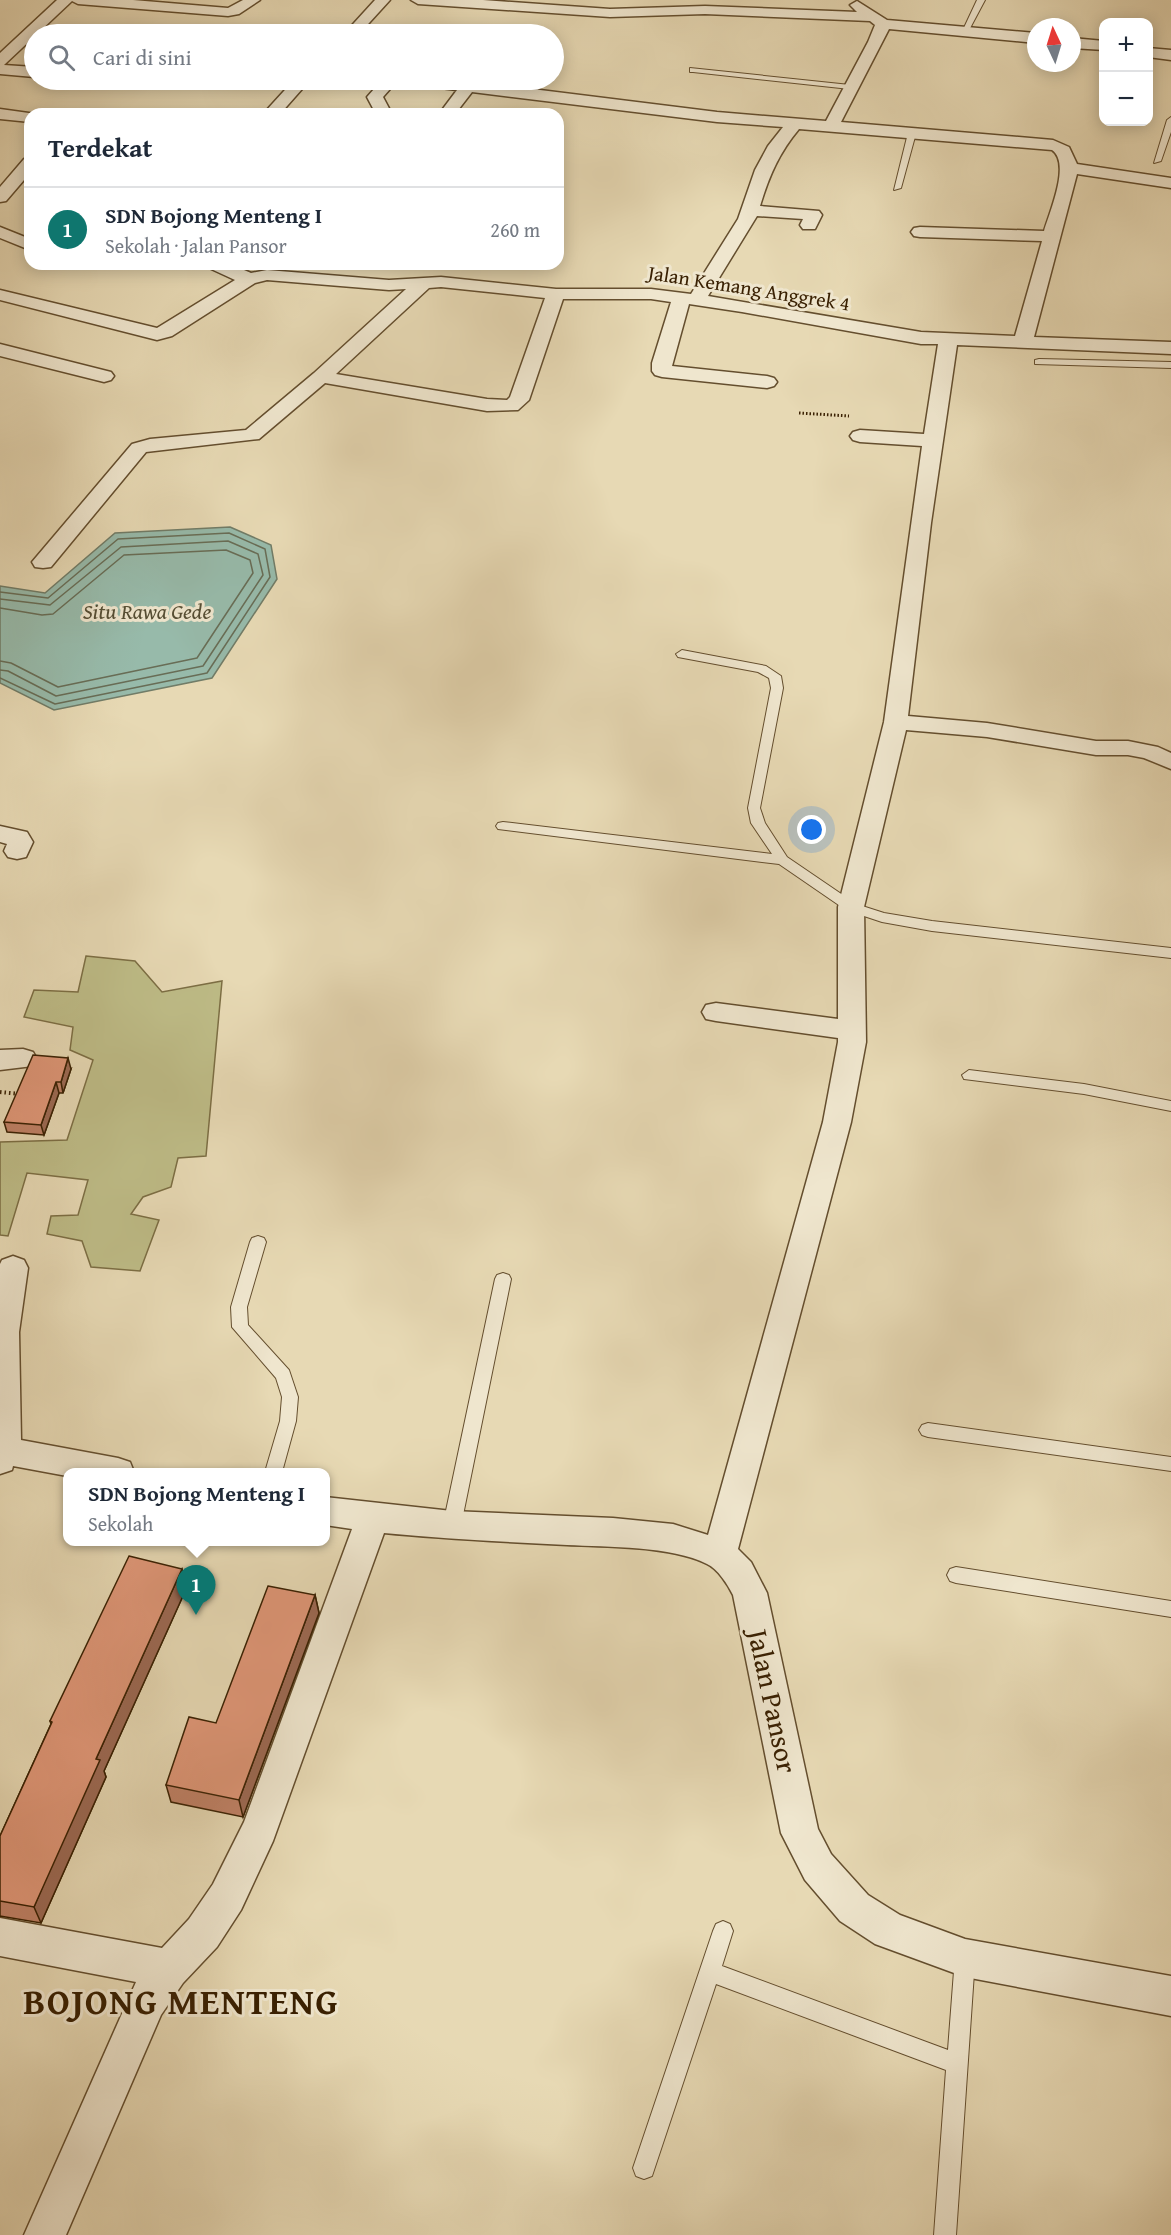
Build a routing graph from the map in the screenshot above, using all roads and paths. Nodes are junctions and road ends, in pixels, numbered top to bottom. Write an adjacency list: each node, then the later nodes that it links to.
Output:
1 (65, 0): 10 (street)
2 (78, 0): 3 (street)
3 (84, 0): 4 (street); 11 (street)
4 (253, 0)
5 (382, 0): 12 (street)
6 (418, 0): 9 (street)
7 (850, 0): 9 (street)
8 (981, 0): 14 (lane)
9 (877, 20): 14 (street); 28 (street)
10 (40, 24)
11 (59, 24)
12 (360, 24)
13 (10, 30): 15 (street)
14 (965, 30): 16 (street)
15 (24, 31)
16 (1027, 38)
17 (24, 39): 23 (street)
18 (1081, 44): 19 (street)
19 (1099, 46)
20 (1153, 53): 21 (street)
21 (1171, 55)
22 (24, 57): 24 (street)
23 (0, 61)
24 (7, 70): 26 (street); 27 (street)
25 (693, 70): 28 (lane)
26 (24, 71)
27 (0, 82)
28 (850, 87): 40 (street)
29 (293, 90): 33 (street)
30 (381, 90): 34 (street)
31 (465, 90): 35 (street)
32 (495, 90): 39 (street)
33 (276, 108)
34 (381, 108)
35 (452, 108)
36 (0, 114): 37 (street)
37 (24, 116)
38 (1171, 120): 42 (lane)
39 (794, 124): 40 (street); 48 (street)
40 (831, 126): 41 (street)
41 (912, 133): 43 (street); 46 (lane)
42 (1157, 161)
43 (1070, 168): 45 (street); 52 (street)
44 (24, 170): 47 (street)
45 (1171, 183)
46 (897, 188)
47 (0, 197)
48 (750, 210): 49 (street); 59 (street)
49 (809, 225)
50 (0, 232): 53 (street)
51 (920, 232): 52 (street)
52 (1051, 236): 61 (street)
53 (24, 242)
54 (229, 270): 55 (street, Jalan Kemang Anggrek 4)
55 (249, 279): 56 (street, Jalan Kemang Anggrek 4); 58 (street, Jalan Kemang Anggrek 4)
56 (423, 284): 57 (street, Jalan Kemang Anggrek 4); 67 (street)
57 (556, 294): 59 (street, Jalan Kemang Anggrek 4); 67 (street)
58 (0, 295)
59 (689, 298): 60 (street, Jalan Kemang Anggrek 4); 68 (street)
60 (948, 339): 61 (street, Jalan Kemang Anggrek 4); 70 (street)
61 (1023, 344): 62 (street, Jalan Kemang Anggrek 4)
62 (1171, 348)
63 (0, 350): 66 (street)
64 (1039, 362): 65 (lane)
65 (1171, 365)
66 (104, 376)
67 (321, 377): 71 (street)
68 (767, 382)
69 (860, 436): 70 (street)
70 (934, 441): 73 (street)
71 (44, 562)
72 (682, 654): 76 (lane)
73 (896, 722): 74 (street); 77 (street)
74 (1171, 762)
75 (503, 826): 76 (lane)
76 (782, 860): 77 (lane)
77 (851, 907): 78 (lane); 80 (street)
78 (1171, 953)
79 (716, 1012): 80 (street)
80 (851, 1030): 96 (street)
81 (969, 1076): 84 (lane)
82 (0, 1092): 83 (path)
83 (24, 1094)
84 (1171, 1106)
85 (258, 1242): 92 (lane)
86 (13, 1268): 89 (street)
87 (503, 1279): 95 (lane)
88 (928, 1430): 90 (lane)
89 (2, 1453): 91 (street)
90 (1171, 1464)
91 (89, 1468)
92 (275, 1468)
93 (330, 1512): 94 (street)
94 (373, 1518): 95 (street); 102 (street)
95 (452, 1525): 96 (street)
96 (720, 1553): 101 (street, Jalan Pansor)
97 (956, 1575): 98 (lane)
98 (1171, 1609)
99 (723, 1931): 103 (lane)
100 (0, 1937): 102 (street)
101 (965, 1958): 104 (street, Jalan Pansor); 105 (lane)
102 (169, 1969): 107 (street)
103 (710, 1972): 105 (lane); 106 (lane)
104 (1171, 1996)
105 (957, 2064): 108 (lane)
106 (644, 2168)
107 (45, 2235)
108 (945, 2235)

